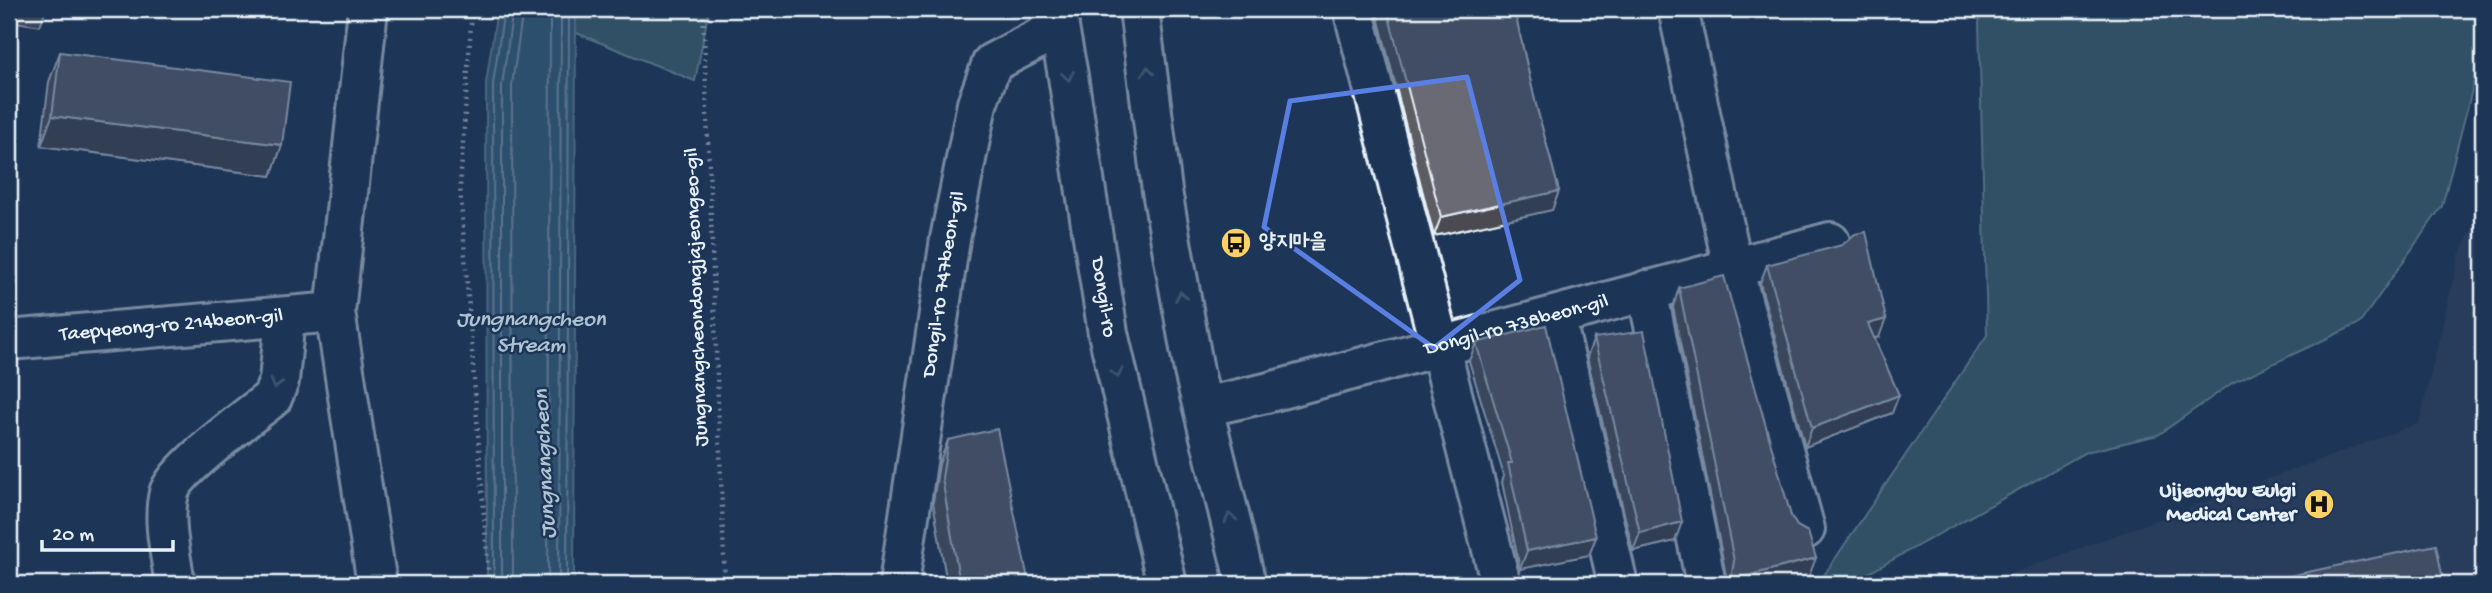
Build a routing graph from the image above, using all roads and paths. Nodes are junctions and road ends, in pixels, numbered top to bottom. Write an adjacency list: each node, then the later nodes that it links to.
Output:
1 (368, 9): 11 (street)
2 (472, 9): 22 (path)
3 (703, 9): 23 (path, Jungnangcheondongjajeongeo-gil)
4 (1139, 9): 16 (street, one-way to 4)
5 (1353, 9): 15 (street)
6 (1678, 9): 9 (street)
7 (1058, 18): 24 (street, Dongil-ro 747beon-gil); 25 (street, Dongil-ro, one-way to 25)
8 (1830, 242): 9 (street, Dongil-ro 738beon-gil)
9 (1733, 268): 10 (street, Dongil-ro 738beon-gil); 19 (street)
10 (1647, 290): 12 (street, Dongil-ro 738beon-gil); 29 (street)
11 (335, 312): 13 (street, Taepyeong-ro 214beon-gil); 21 (street)
12 (1555, 316): 15 (street, Dongil-ro 738beon-gil); 28 (street)
13 (285, 317): 14 (street, Taepyeong-ro 214beon-gil); 20 (street, one-way to 20)
14 (9, 340)
15 (1440, 346): 16 (street, Dongil-ro 738beon-gil); 27 (street)
16 (1203, 407): 26 (street, one-way to 16)
17 (2483, 439): 18 (path)
18 (2482, 446)
19 (1805, 529)
20 (175, 584)
21 (377, 584)
22 (489, 584)
23 (725, 584)
24 (899, 584)
25 (1167, 584)
26 (1246, 584)
27 (1501, 584)
28 (1618, 584)
29 (1706, 584)

